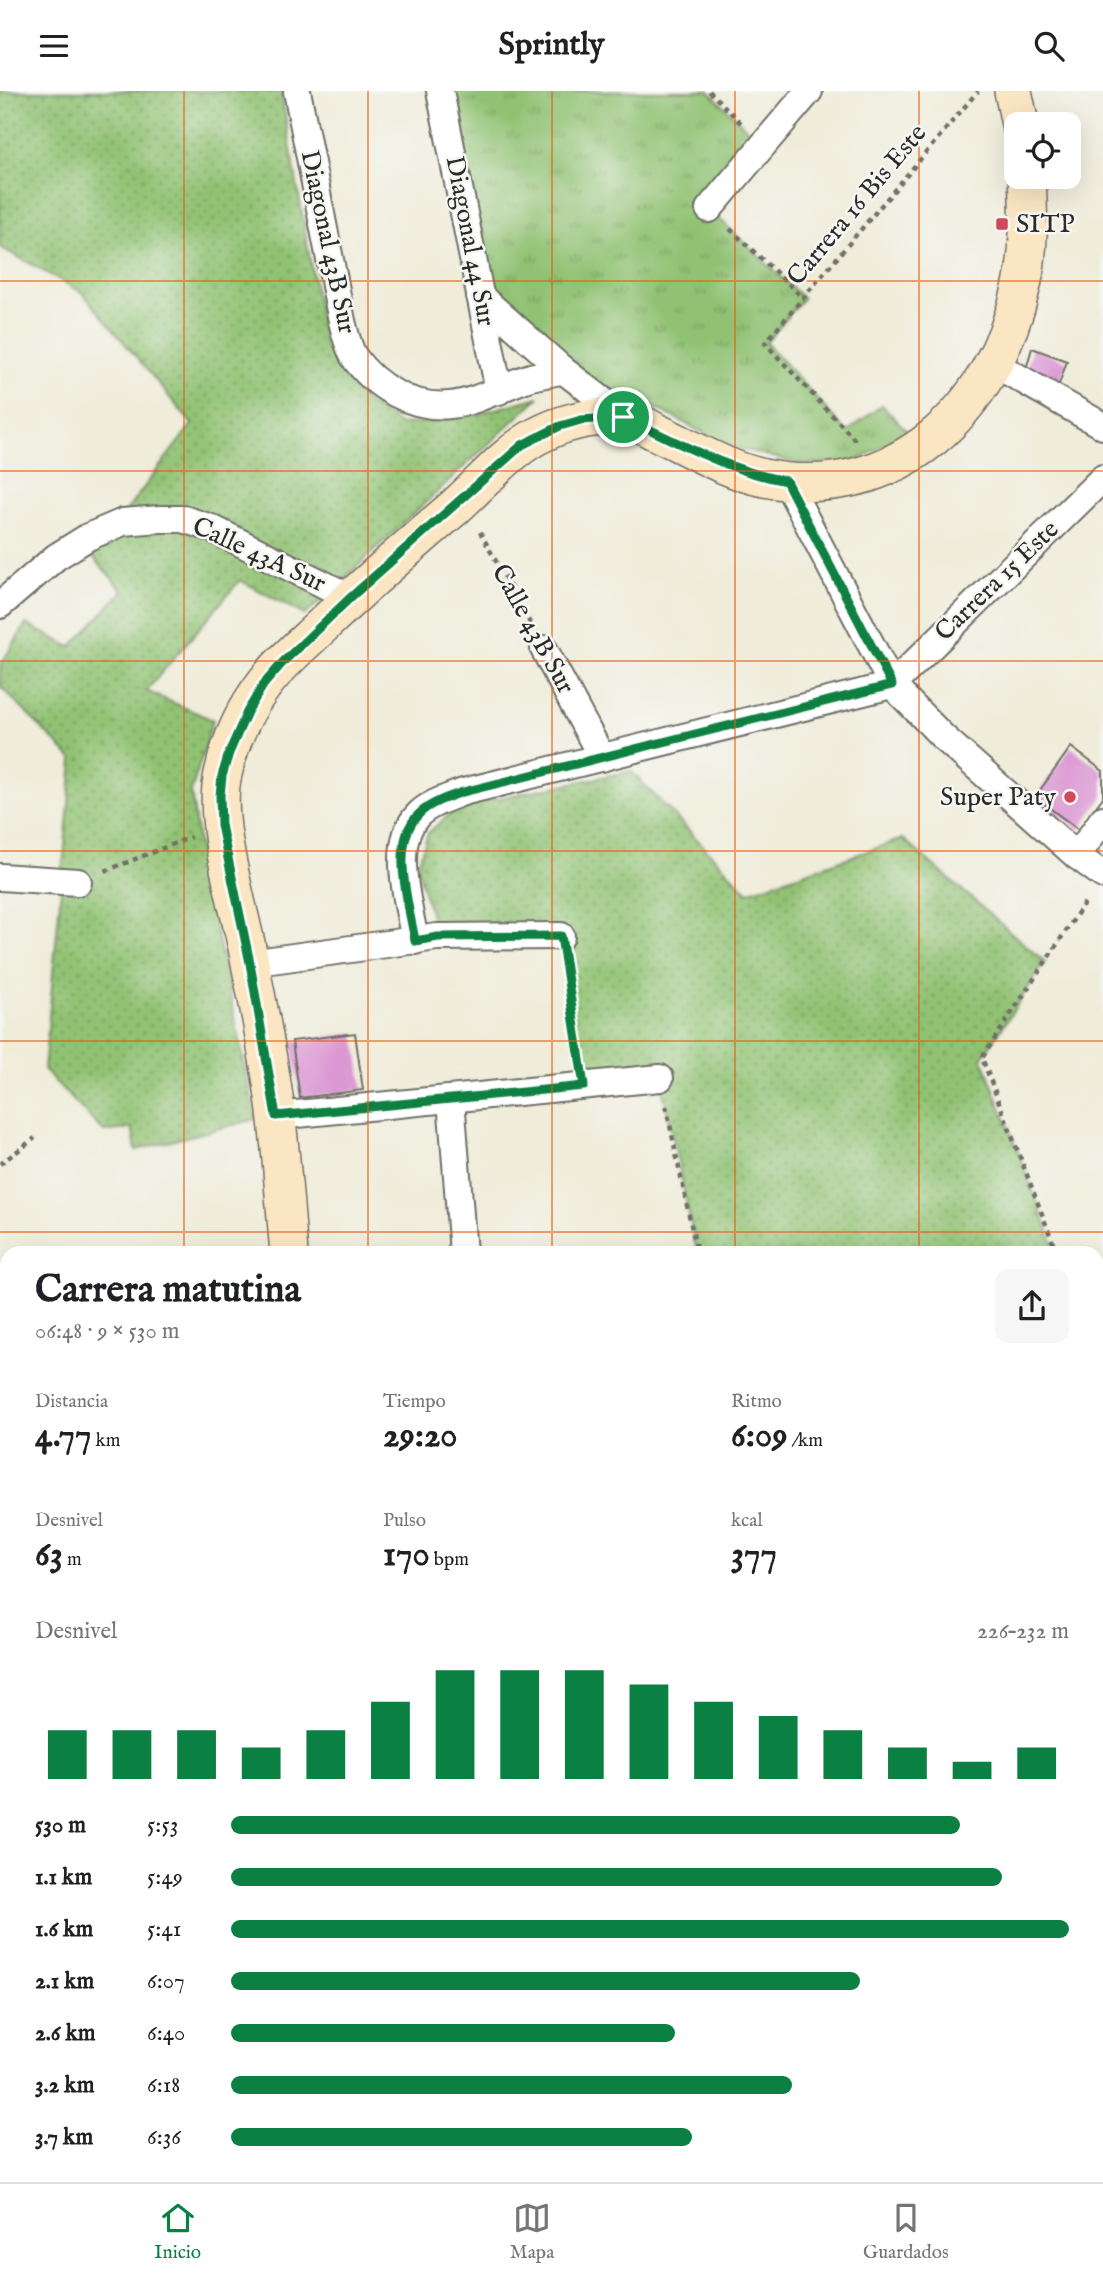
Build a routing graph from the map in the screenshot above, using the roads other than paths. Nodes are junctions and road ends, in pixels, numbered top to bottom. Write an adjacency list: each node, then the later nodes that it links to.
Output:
1 (297, 91): 11 (street, Diagonal 43B Sur)
2 (440, 91): 8 (street, Diagonal 44 Sur)
3 (809, 91): 7 (street)
4 (1013, 91): 5 (street)
5 (1017, 112)
6 (1027, 189): 9 (street)
7 (709, 209)
8 (480, 296): 10 (street); 11 (street, Diagonal 44 Sur)
9 (993, 363): 13 (street); 15 (street)
10 (563, 370): 11 (street, Diagonal 43B Sur); 12 (street)
11 (499, 391)
12 (623, 417): 15 (street); 16 (street)
13 (1103, 426)
14 (1103, 478): 19 (street, Carrera 15 Este)
15 (786, 481): 19 (street)
16 (351, 597): 17 (street, Calle 43A Sur); 28 (street)
17 (0, 605)
18 (544, 649): 20 (street, Calle 43B Sur)
19 (892, 685): 20 (street); 22 (street)
20 (603, 758): 27 (street)
21 (1103, 819): 22 (street)
22 (1077, 856): 23 (street)
23 (1103, 875)
24 (0, 877): 25 (street)
25 (78, 881)
26 (561, 936): 27 (street)
27 (415, 941): 28 (street)
28 (250, 963): 31 (street)
29 (660, 1078): 30 (street)
30 (451, 1099): 31 (street); 33 (street)
31 (276, 1116): 32 (street)
32 (288, 1246)
33 (462, 1246)

